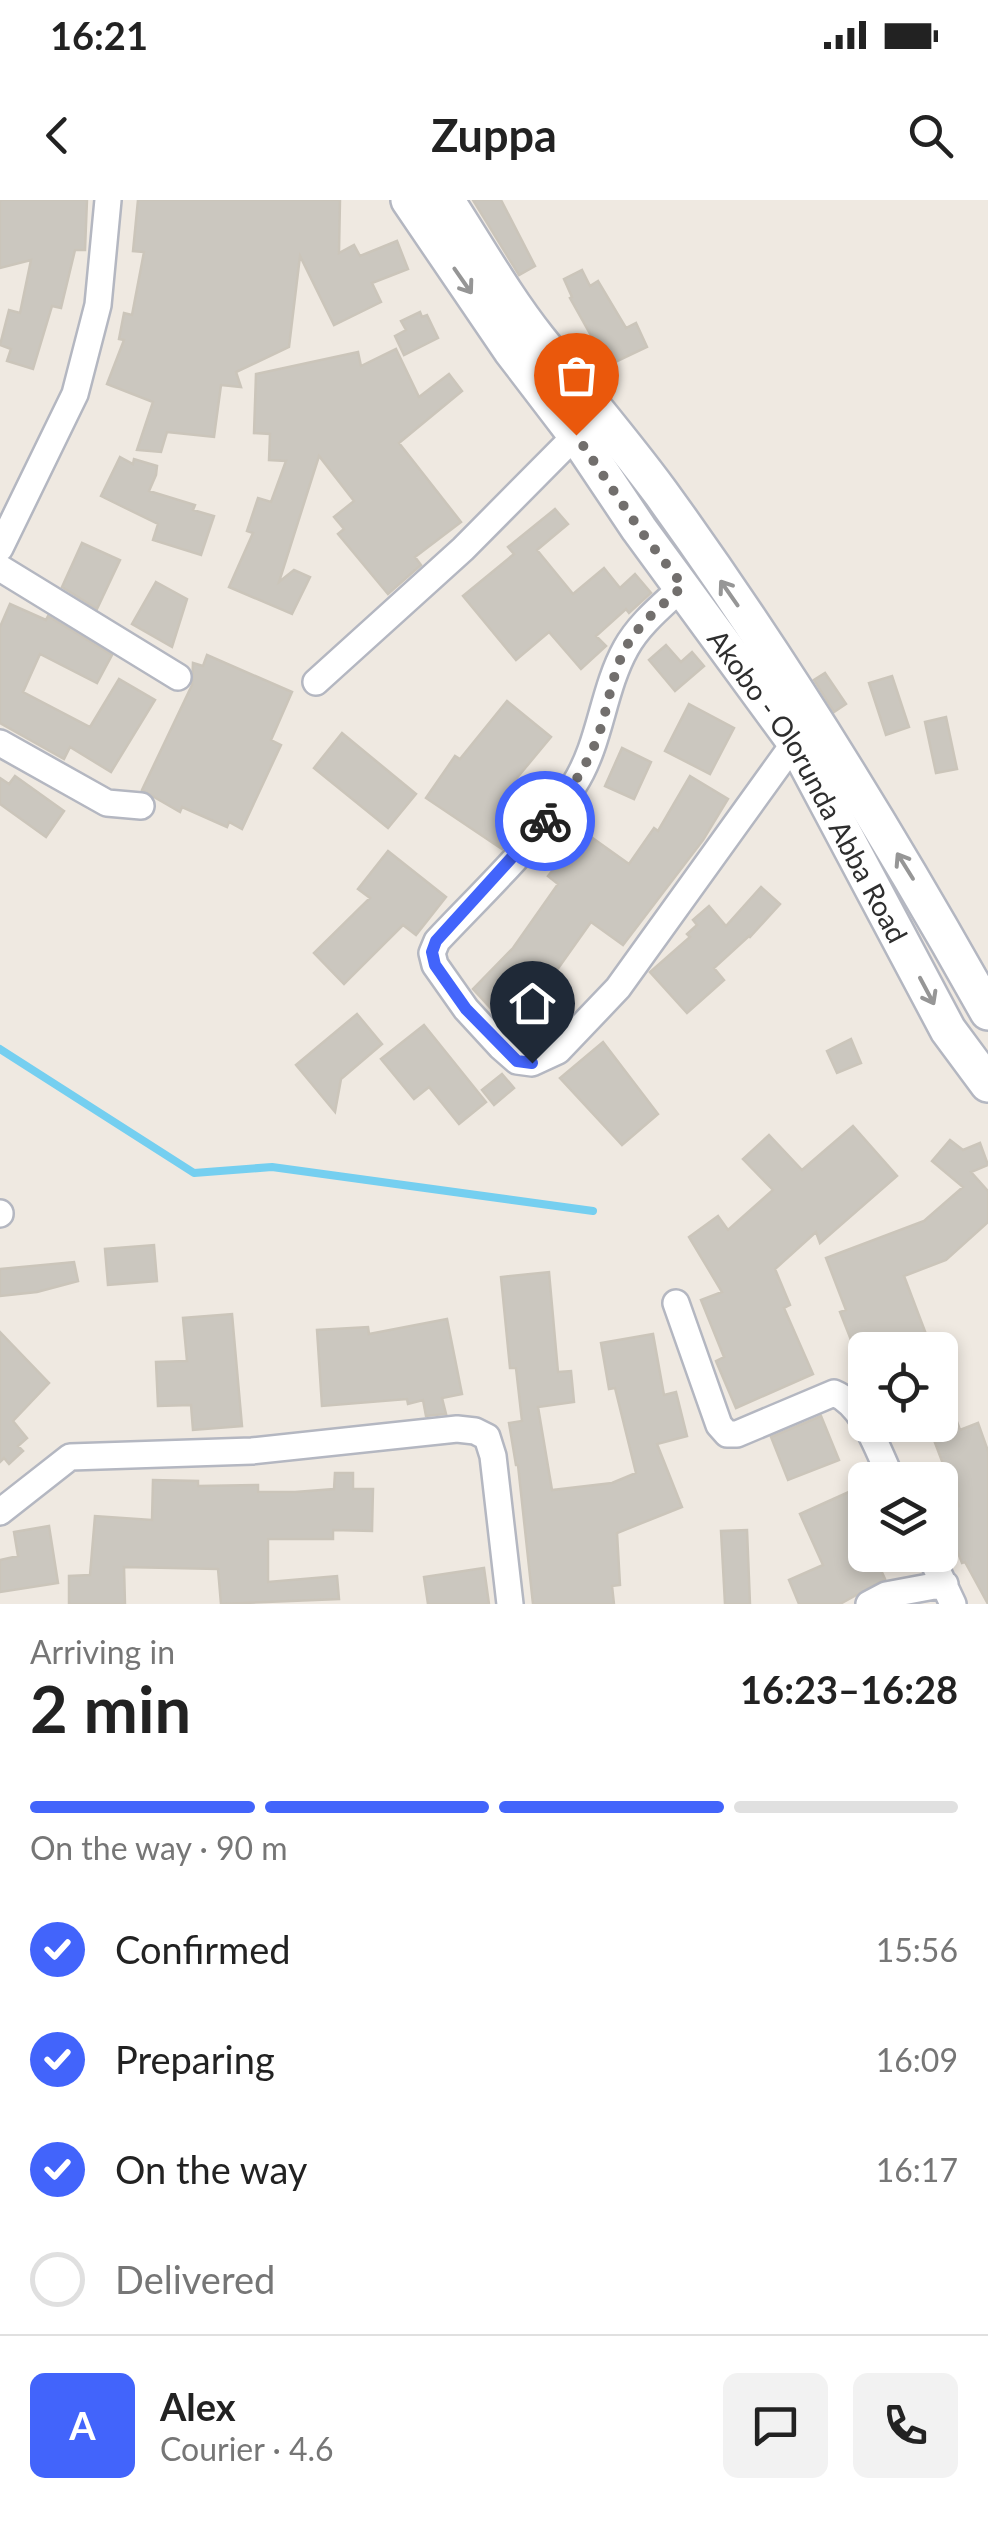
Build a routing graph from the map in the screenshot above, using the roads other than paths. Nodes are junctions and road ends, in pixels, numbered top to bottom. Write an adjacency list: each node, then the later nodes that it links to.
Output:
1 (108, 200): 5 (street)
2 (409, 200): 4 (main road, Akobo - Olorunda Abba Road, one-way to 4)
3 (446, 200): 13 (main road, Akobo - Olorunda Abba Road, one-way to 3)
4 (576, 435): 7 (main road, Akobo - Olorunda Abba Road); 9 (street)
5 (0, 548)
6 (0, 568): 8 (street)
7 (683, 586): 10 (main road, Akobo - Olorunda Abba Road); 10 (street)
8 (178, 678)
9 (316, 682)
10 (795, 742): 14 (main road, Akobo - Olorunda Abba Road, one-way to 14)
11 (0, 743): 12 (street)
12 (141, 806)
13 (988, 1012)
14 (988, 1084)
15 (676, 1304): 16 (street)
16 (883, 1462)
17 (0, 1512): 19 (street)
18 (949, 1594): 20 (street)
19 (510, 1604)
20 (869, 1604)

